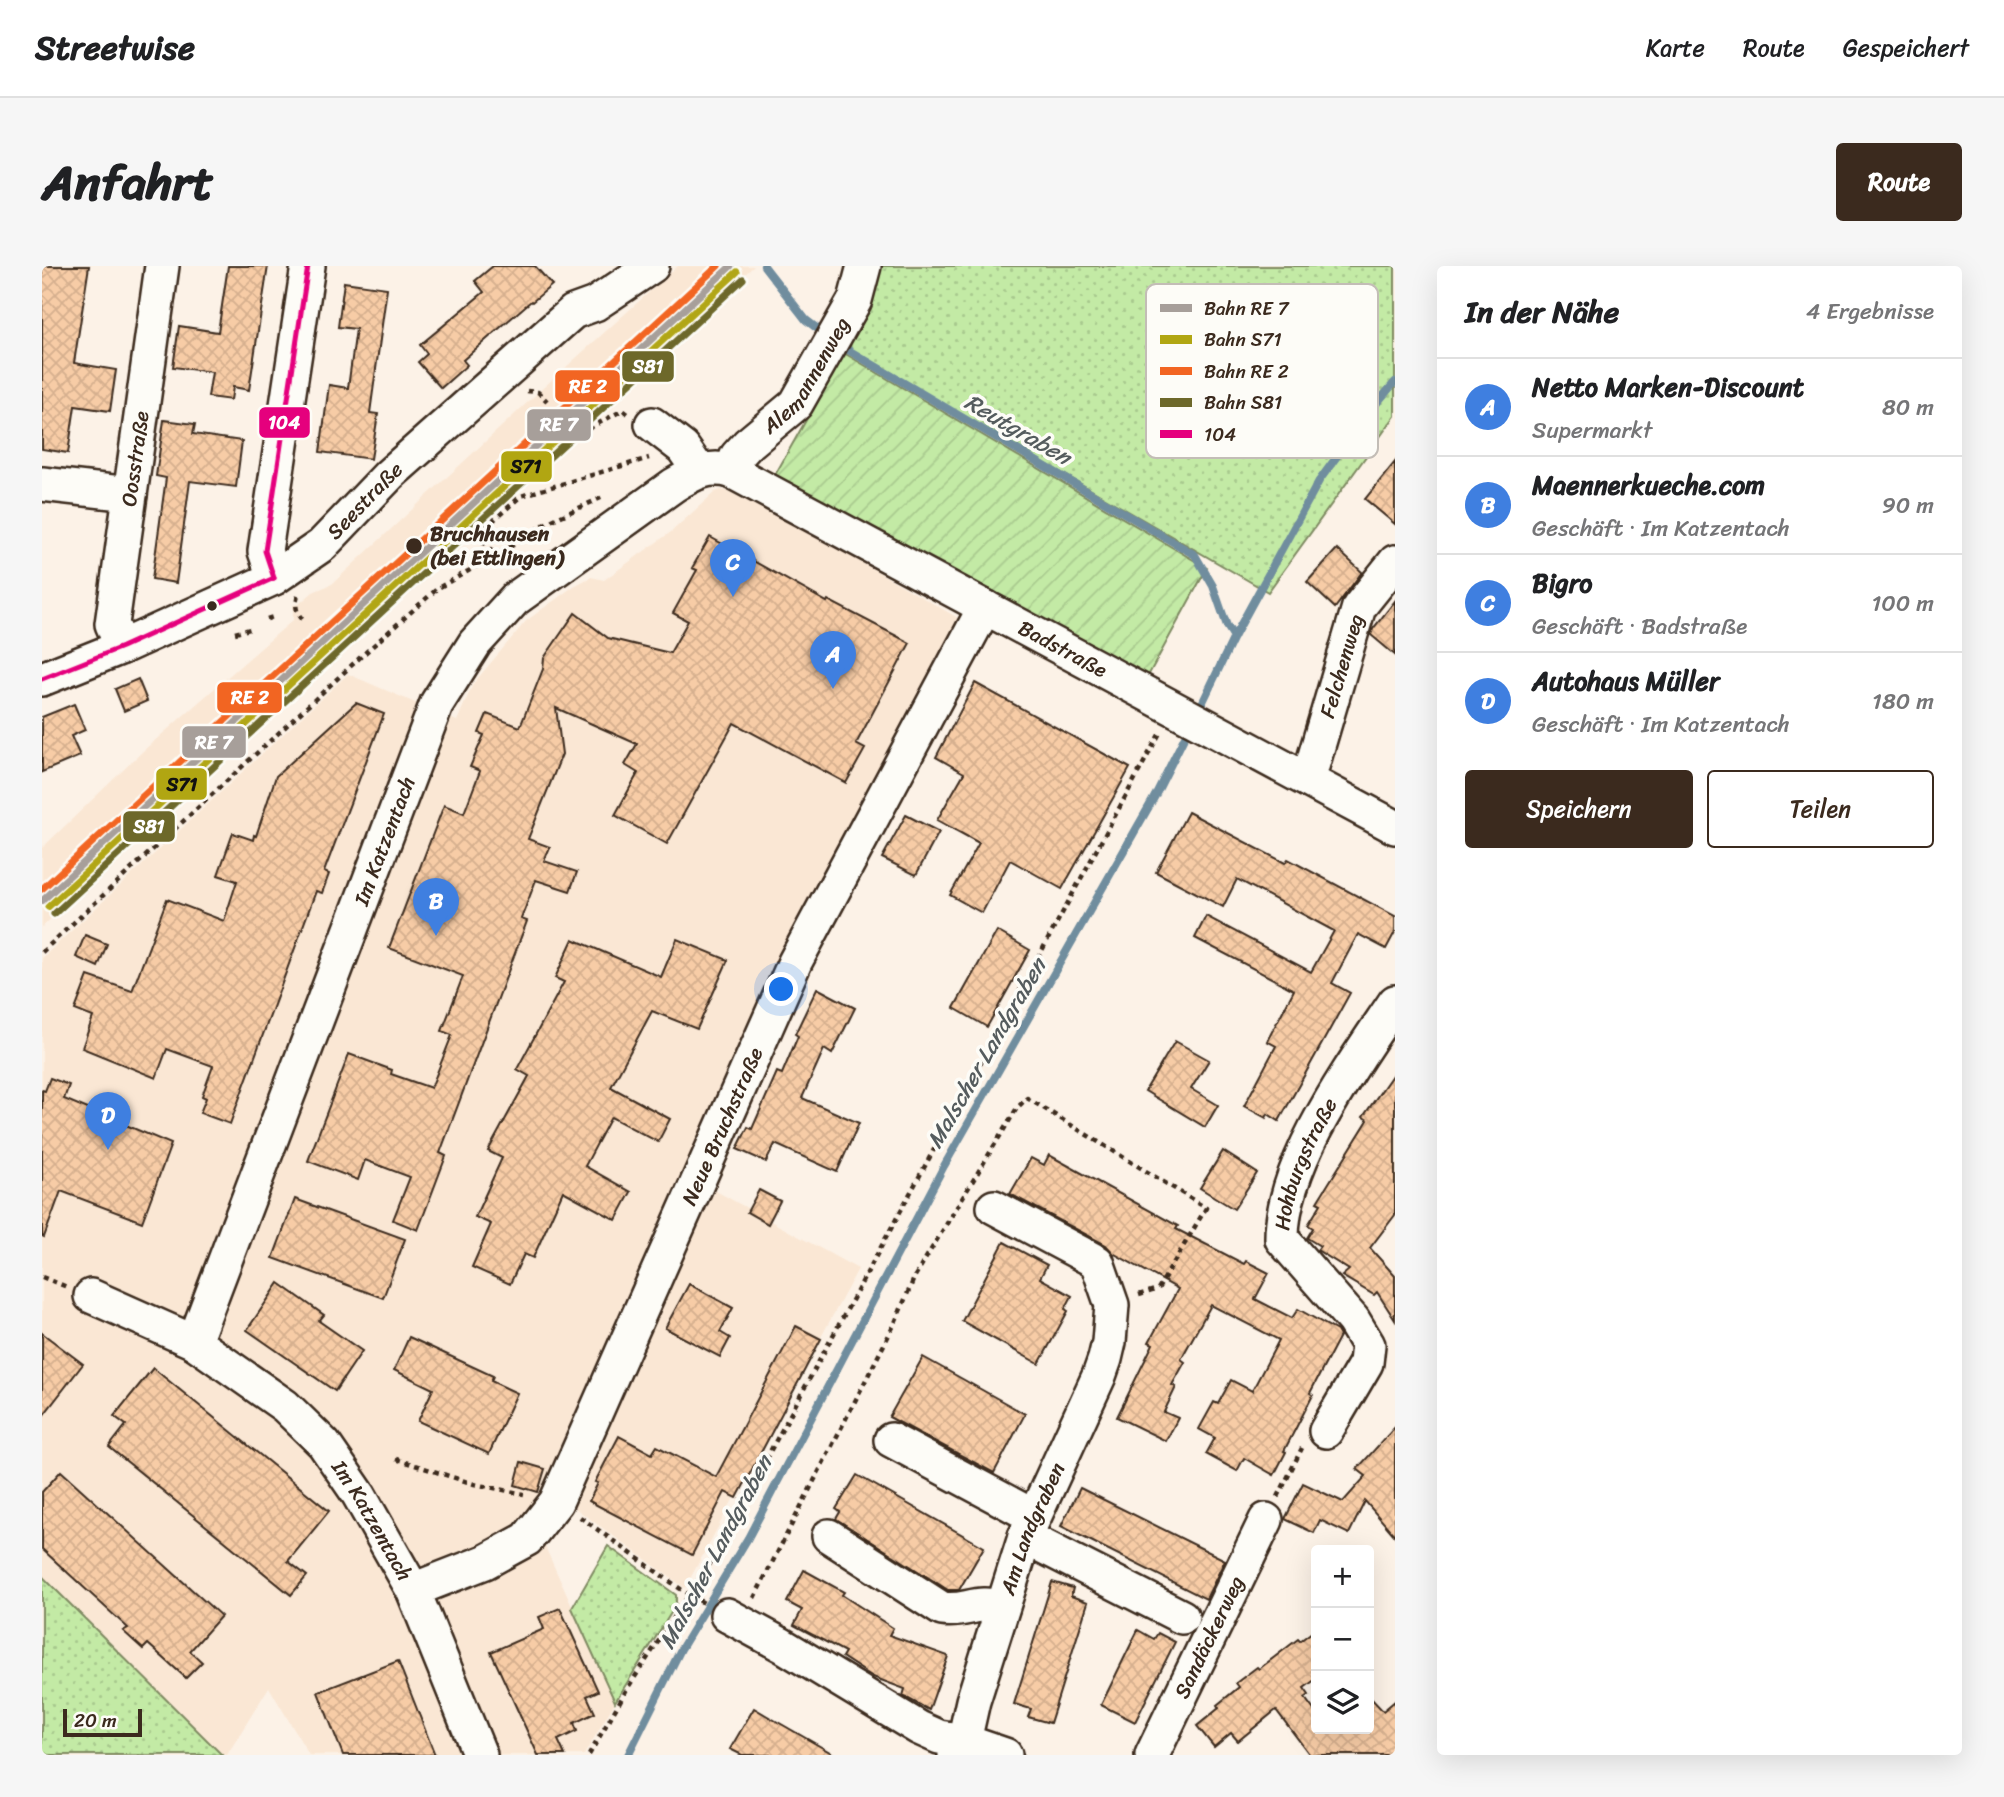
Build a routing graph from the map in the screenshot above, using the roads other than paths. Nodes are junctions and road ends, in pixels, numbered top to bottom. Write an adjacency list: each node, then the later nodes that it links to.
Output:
1 (162, 266): 9 (street, Oosstraße)
2 (308, 266): 11 (street)
3 (652, 266): 11 (street, Seestraße)
4 (864, 266): 7 (street, Alemannenweg)
5 (652, 440): 6 (street)
6 (699, 471): 7 (street); 20 (street, Im Katzentach)
7 (731, 471): 12 (street, Badstraße)
8 (42, 484): 9 (street)
9 (130, 494): 13 (street, Oosstraße)
10 (1395, 562): 15 (street, Felchenweg)
11 (274, 578): 13 (street, Seestraße)
12 (985, 607): 15 (street, Badstraße); 26 (street, Neue Bruchstraße)
13 (122, 647): 14 (street, Seestraße)
14 (42, 678)
15 (1308, 780): 16 (street, Badstraße)
16 (1395, 827)
17 (1395, 1002): 21 (street, Hohburgstraße)
18 (994, 1207): 24 (street, Am Landgraben)
19 (91, 1296): 20 (street, Im Katzentach)
20 (194, 1342): 26 (street, Im Katzentach)
21 (1326, 1431)
22 (891, 1440): 24 (street)
23 (1266, 1520): 33 (street, Sandäckerweg)
24 (1029, 1527): 27 (street, Am Landgraben); 28 (street)
25 (828, 1535): 27 (street)
26 (413, 1590): 31 (street, Im Katzentach)
27 (1002, 1608): 30 (street, Am Landgraben)
28 (1182, 1617)
29 (734, 1618): 30 (street)
30 (959, 1748): 32 (street)
31 (480, 1755)
32 (1005, 1755)
33 (1152, 1755)

